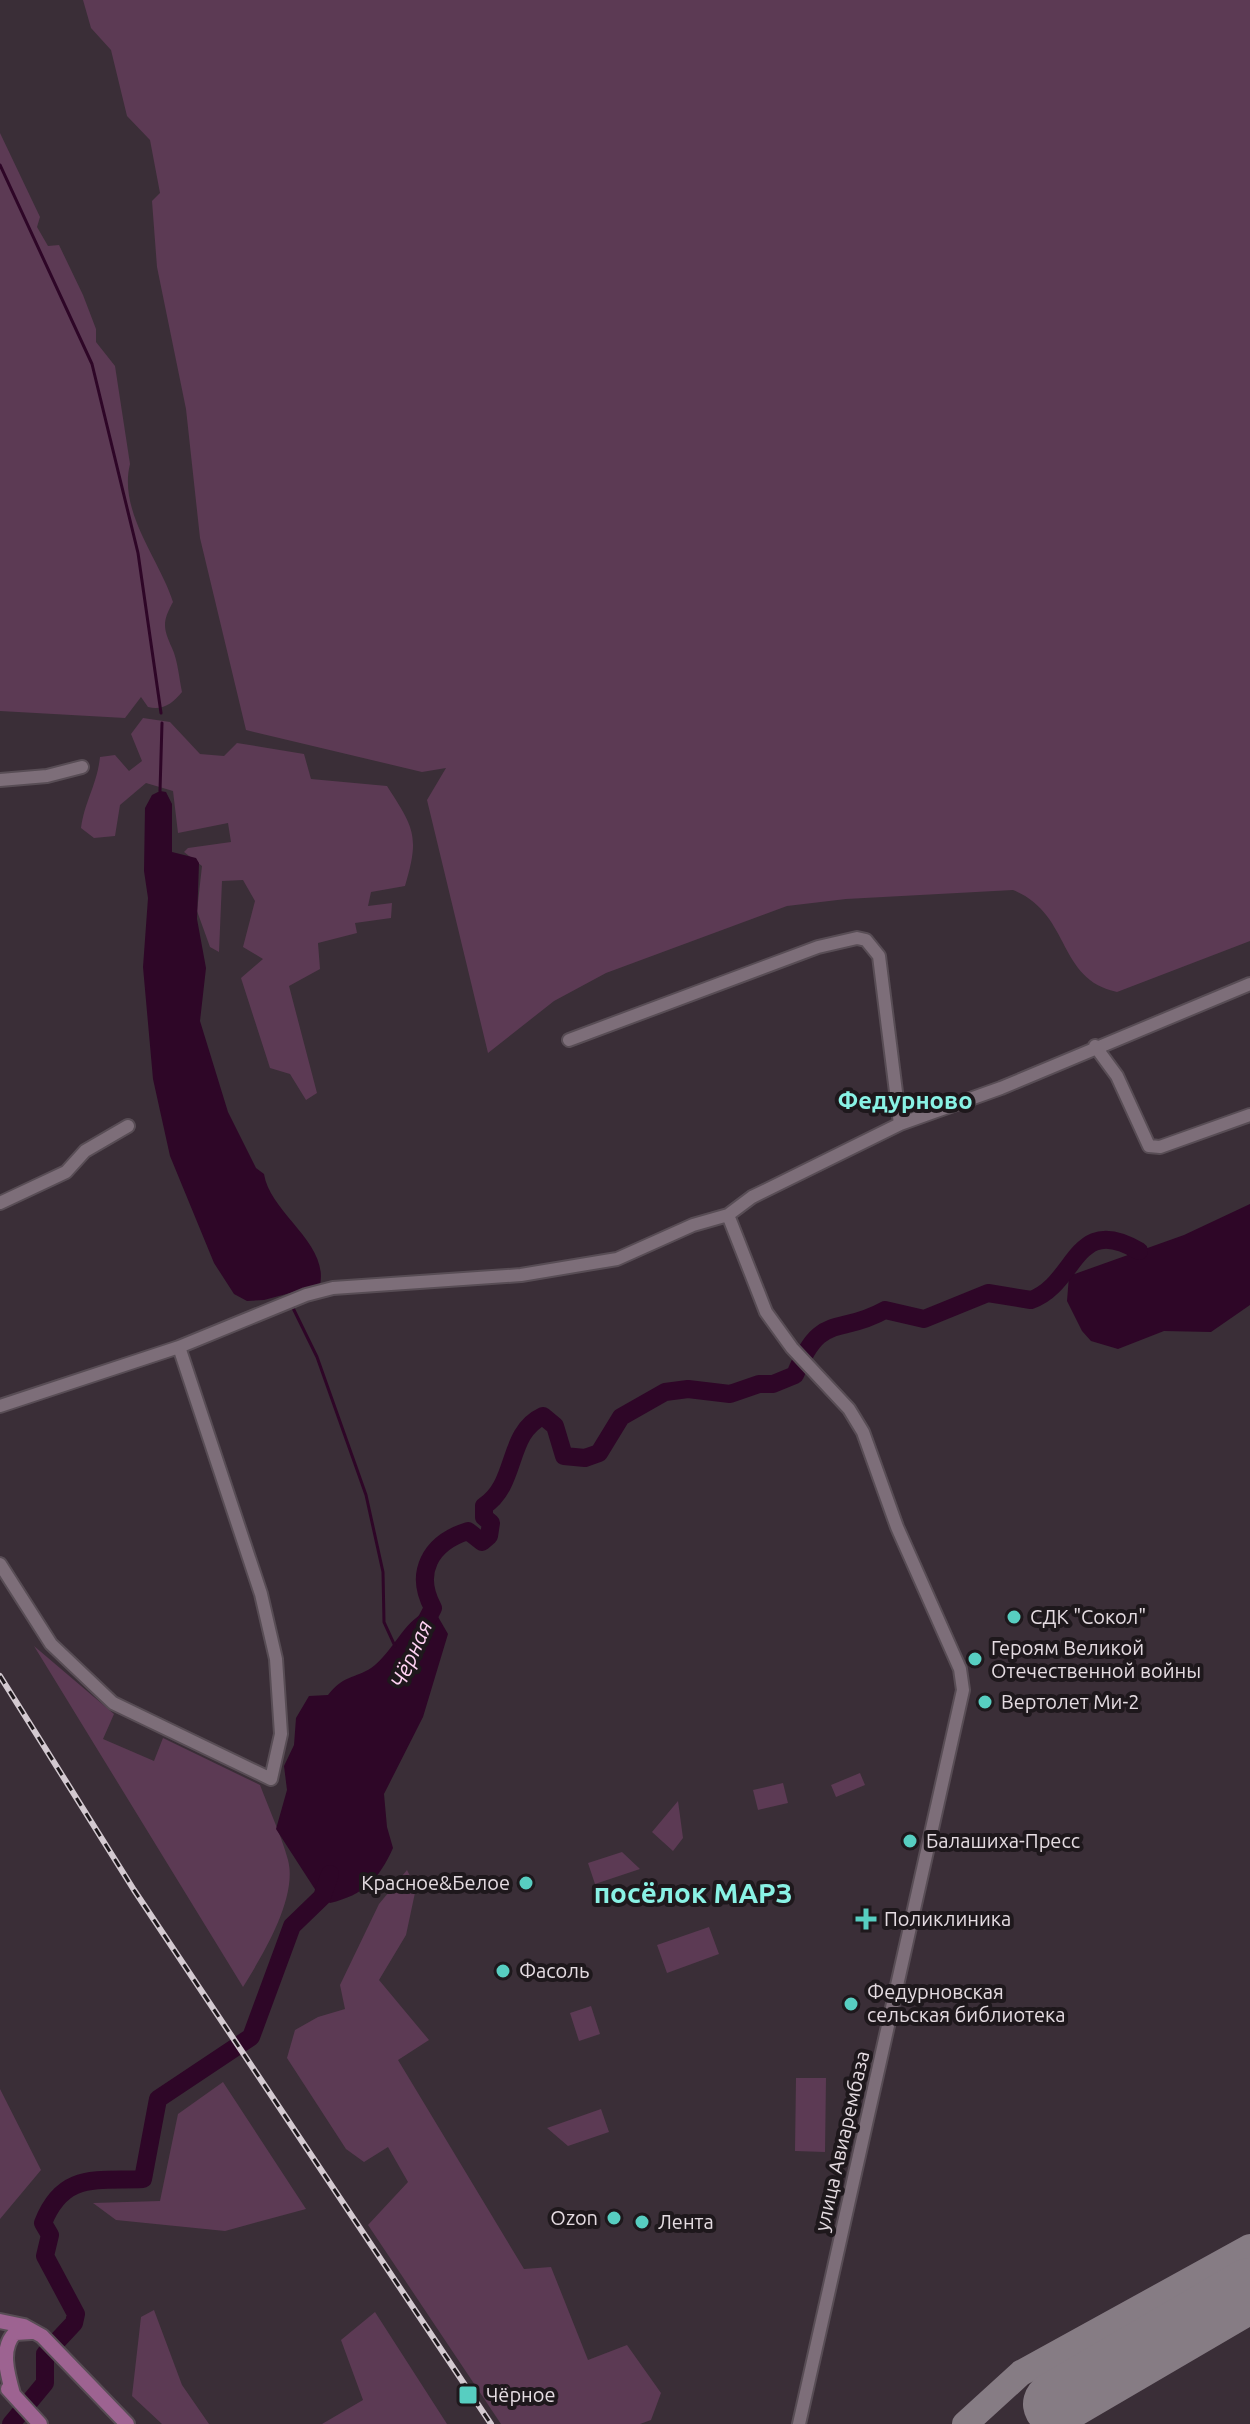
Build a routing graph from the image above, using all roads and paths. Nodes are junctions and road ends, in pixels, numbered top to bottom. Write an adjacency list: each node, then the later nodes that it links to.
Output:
1 (82, 767): 2 (street)
2 (0, 780)
3 (1250, 984): 5 (street)
4 (569, 1040): 7 (street)
5 (1095, 1046): 6 (street); 7 (street)
6 (1250, 1115)
7 (900, 1124): 10 (street)
8 (128, 1126): 9 (street)
9 (0, 1203)
10 (728, 1215): 11 (street); 22 (street, улица Авиарембаза)
11 (179, 1347): 12 (street); 13 (street)
12 (0, 1406)
13 (0, 1564)
14 (5, 2324): 15 (main road)
15 (43, 2337): 17 (main road); 18 (main road)
16 (0, 2383): 17 (main road)
17 (13, 2394): 19 (main road)
18 (108, 2405): 20 (main road); 21 (main road)
19 (40, 2424)
20 (111, 2424)
21 (127, 2424)
22 (799, 2424)

